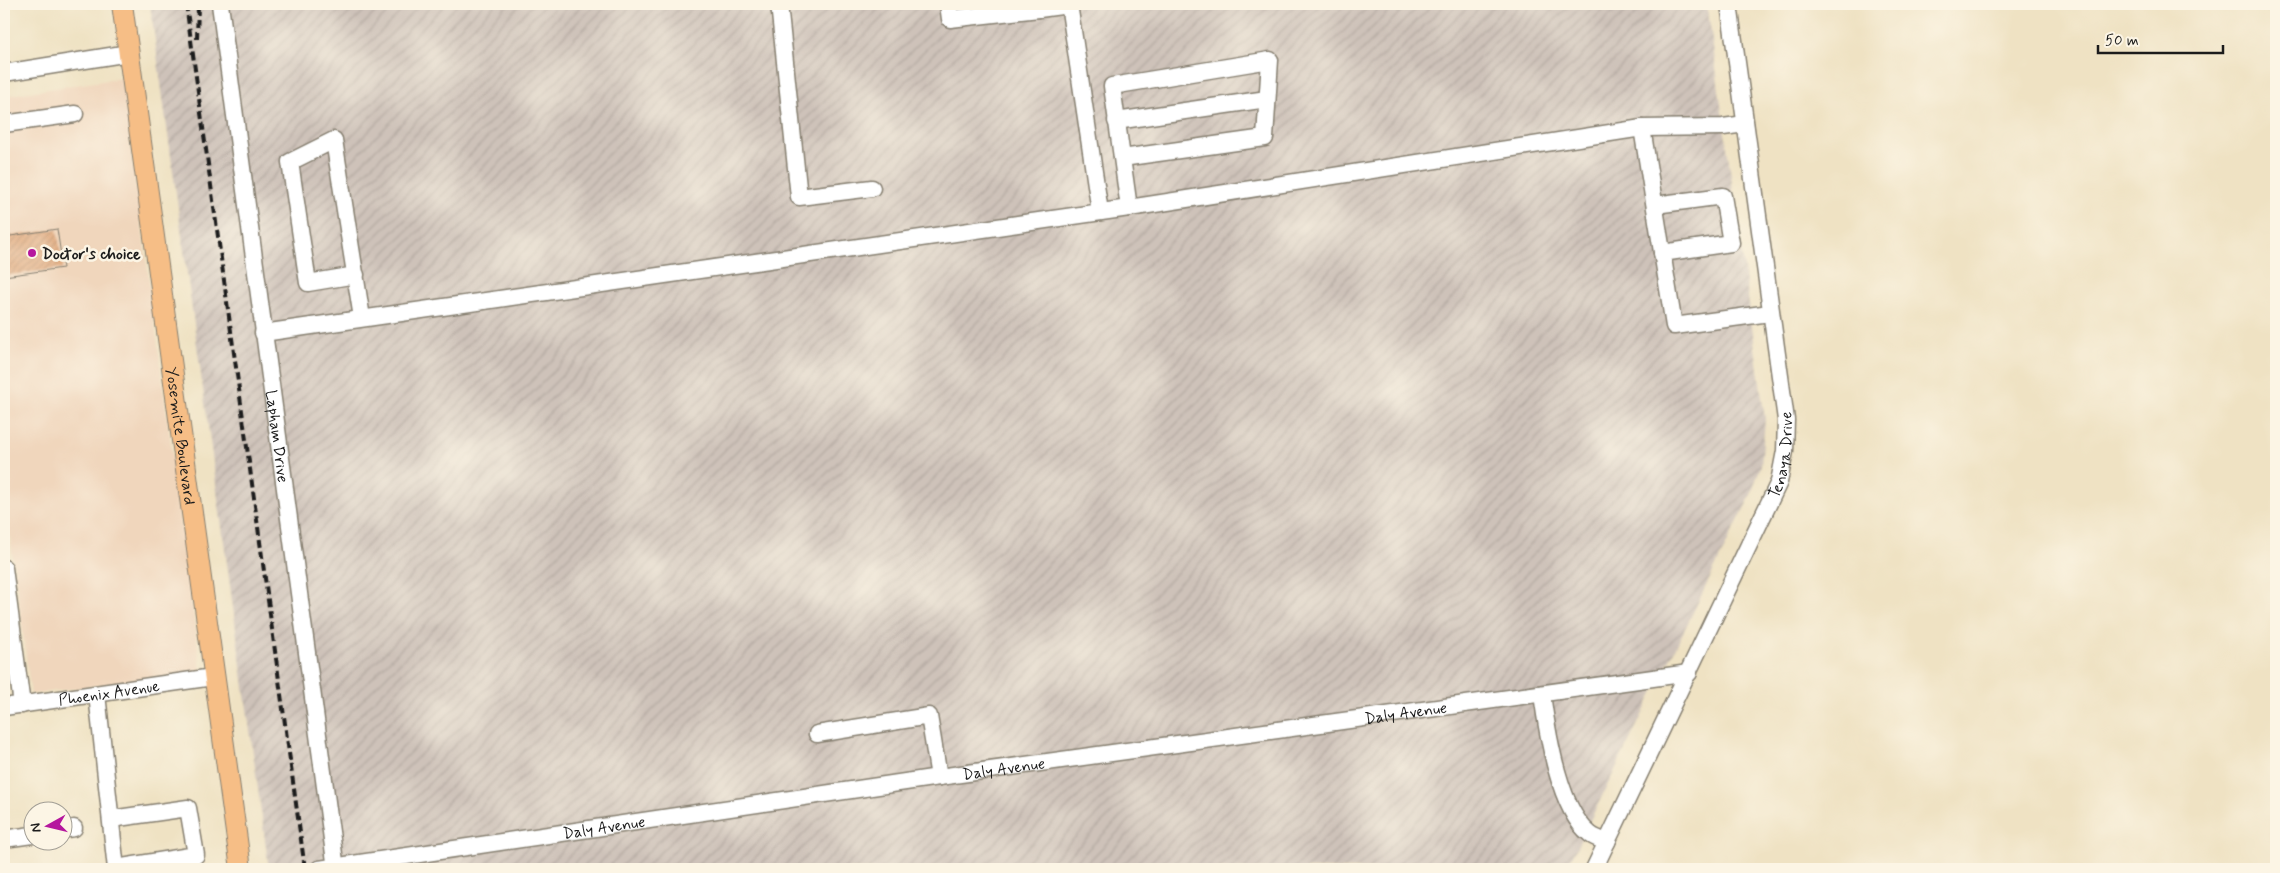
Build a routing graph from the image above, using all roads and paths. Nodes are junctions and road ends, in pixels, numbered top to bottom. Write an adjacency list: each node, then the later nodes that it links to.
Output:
1 (122, 4): 8 (main road, Yosemite Boulevard)
2 (220, 4): 25 (street, Lapham Drive)
3 (778, 4): 17 (street)
4 (948, 4): 7 (street)
5 (1069, 4): 7 (street); 20 (street)
6 (1729, 4): 14 (street, Tenaya Drive)
7 (1039, 6)
8 (129, 53): 9 (street); 28 (main road, Yosemite Boulevard)
9 (4, 72)
10 (1267, 99): 12 (street); 12 (street); 16 (street)
11 (75, 114): 13 (street)
12 (1116, 120): 16 (street)
13 (4, 124)
14 (1745, 124): 15 (street); 23 (street, Tenaya Drive)
15 (1642, 128): 18 (street); 19 (street)
16 (1122, 158): 19 (street)
17 (872, 188)
18 (1655, 205): 21 (street); 21 (street)
19 (1129, 208): 20 (street)
20 (1100, 212): 24 (street)
21 (1662, 253): 23 (street)
22 (356, 275): 22 (street); 24 (street)
23 (1770, 313): 27 (street, Tenaya Drive)
24 (362, 318): 25 (street)
25 (263, 333): 40 (street, Lapham Drive)
26 (4, 568): 31 (street)
27 (1690, 673): 30 (street, Daly Avenue); 38 (street, Tenaya Drive)
28 (214, 677): 29 (street, Phoenix Avenue); 42 (main road, Yosemite Boulevard)
29 (97, 694): 31 (street, Phoenix Avenue); 35 (street)
30 (1542, 694): 34 (street, Daly Avenue); 38 (street)
31 (22, 705): 32 (street, Phoenix Avenue)
32 (4, 707)
33 (817, 734): 34 (street)
34 (940, 777): 39 (street, Daly Avenue)
35 (111, 820): 41 (street); 41 (street)
36 (22, 836): 37 (street)
37 (4, 839)
38 (1607, 842): 44 (street, Tenaya Drive)
39 (409, 862): 40 (street, Daly Avenue)
40 (336, 868): 43 (street, Daly Avenue)
41 (116, 869)
42 (242, 869)
43 (319, 869)
44 (1594, 869)

